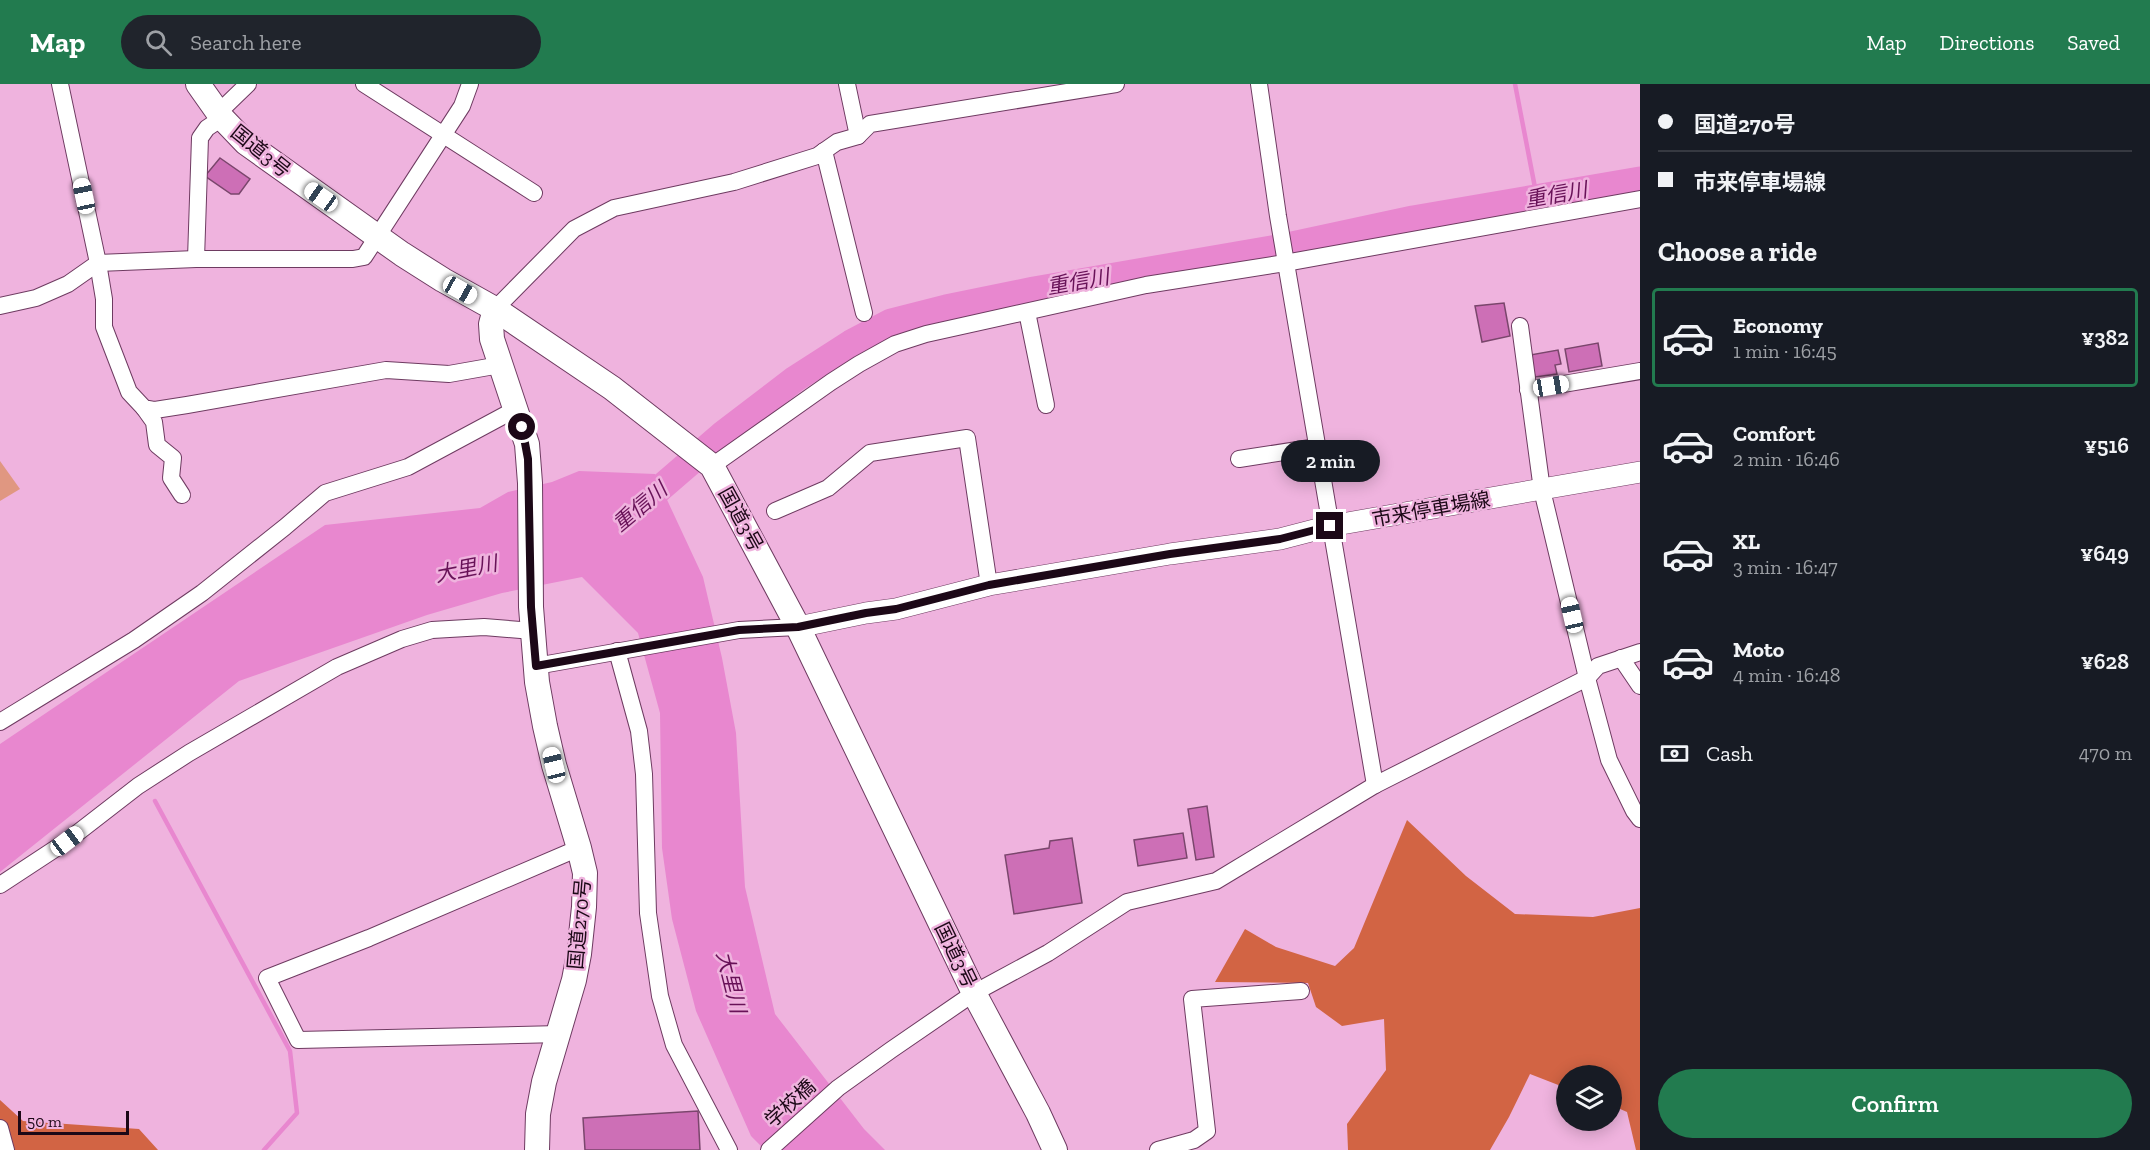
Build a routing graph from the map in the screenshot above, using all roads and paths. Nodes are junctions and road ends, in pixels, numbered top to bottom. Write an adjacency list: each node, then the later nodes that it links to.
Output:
1 (60, 84): 17 (street)
2 (198, 84): 9 (highway, 国道3号)
3 (248, 84): 9 (street)
4 (364, 84): 10 (street)
5 (470, 84): 10 (street)
6 (846, 84): 11 (street)
7 (1116, 84): 11 (street)
8 (1259, 84): 18 (street)
9 (220, 116): 15 (highway, 国道3号); 16 (street)
10 (442, 136): 13 (street); 15 (street)
11 (858, 136): 12 (street)
12 (824, 151): 20 (street); 22 (street)
13 (534, 193)
14 (1640, 199): 18 (street)
15 (378, 237): 16 (street); 20 (highway, 国道3号)
16 (196, 259): 17 (street)
17 (98, 263): 19 (street); 28 (street)
18 (1286, 263): 21 (street); 30 (street)
19 (3, 300)
20 (495, 309): 24 (highway, 国道270号); 32 (highway, 国道3号)
21 (1027, 312): 27 (street); 32 (street)
22 (864, 313)
23 (1520, 326): 26 (street)
24 (500, 365): 28 (street); 29 (highway, 国道270号)
25 (1640, 371): 26 (street)
26 (1528, 390): 34 (street)
27 (1046, 405)
28 (144, 408): 35 (street)
29 (516, 409): 40 (highway, 国道270号); 47 (street)
30 (1317, 447): 31 (street); 37 (street)
31 (1239, 459)
32 (712, 466): 39 (highway, 国道3号)
33 (1640, 472): 34 (main road, 市来停車場線)
34 (1542, 490): 37 (main road, 市来停車場線); 45 (street)
35 (182, 495)
36 (775, 511): 38 (street)
37 (1330, 526): 38 (main road, 市来停車場線); 48 (street)
38 (989, 585): 39 (main road, 市来停車場線)
39 (798, 627): 41 (street); 53 (highway, 国道3号)
40 (533, 631): 44 (highway, 国道270号); 51 (street)
41 (620, 651): 44 (street); 59 (street)
42 (1640, 652): 43 (street, 学校橋)
43 (1621, 658): 45 (street, 学校橋); 46 (street)
44 (536, 666): 50 (highway, 国道270号)
45 (1587, 678): 48 (street, 学校橋); 49 (street)
46 (1640, 686)
47 (0, 722)
48 (1375, 785): 53 (street, 学校橋)
49 (1640, 819)
50 (579, 848): 54 (highway, 国道270号); 54 (street)
51 (0, 885)
52 (1301, 991): 56 (street)
53 (974, 993): 60 (street, 学校橋); 61 (highway, 国道3号)
54 (560, 1034): 58 (highway, 国道270号)
55 (0, 1128): 57 (street)
56 (1197, 1145): 62 (street)
57 (6, 1150)
58 (537, 1150)
59 (729, 1150)
60 (769, 1150)
61 (1055, 1150)
62 (1158, 1150)

